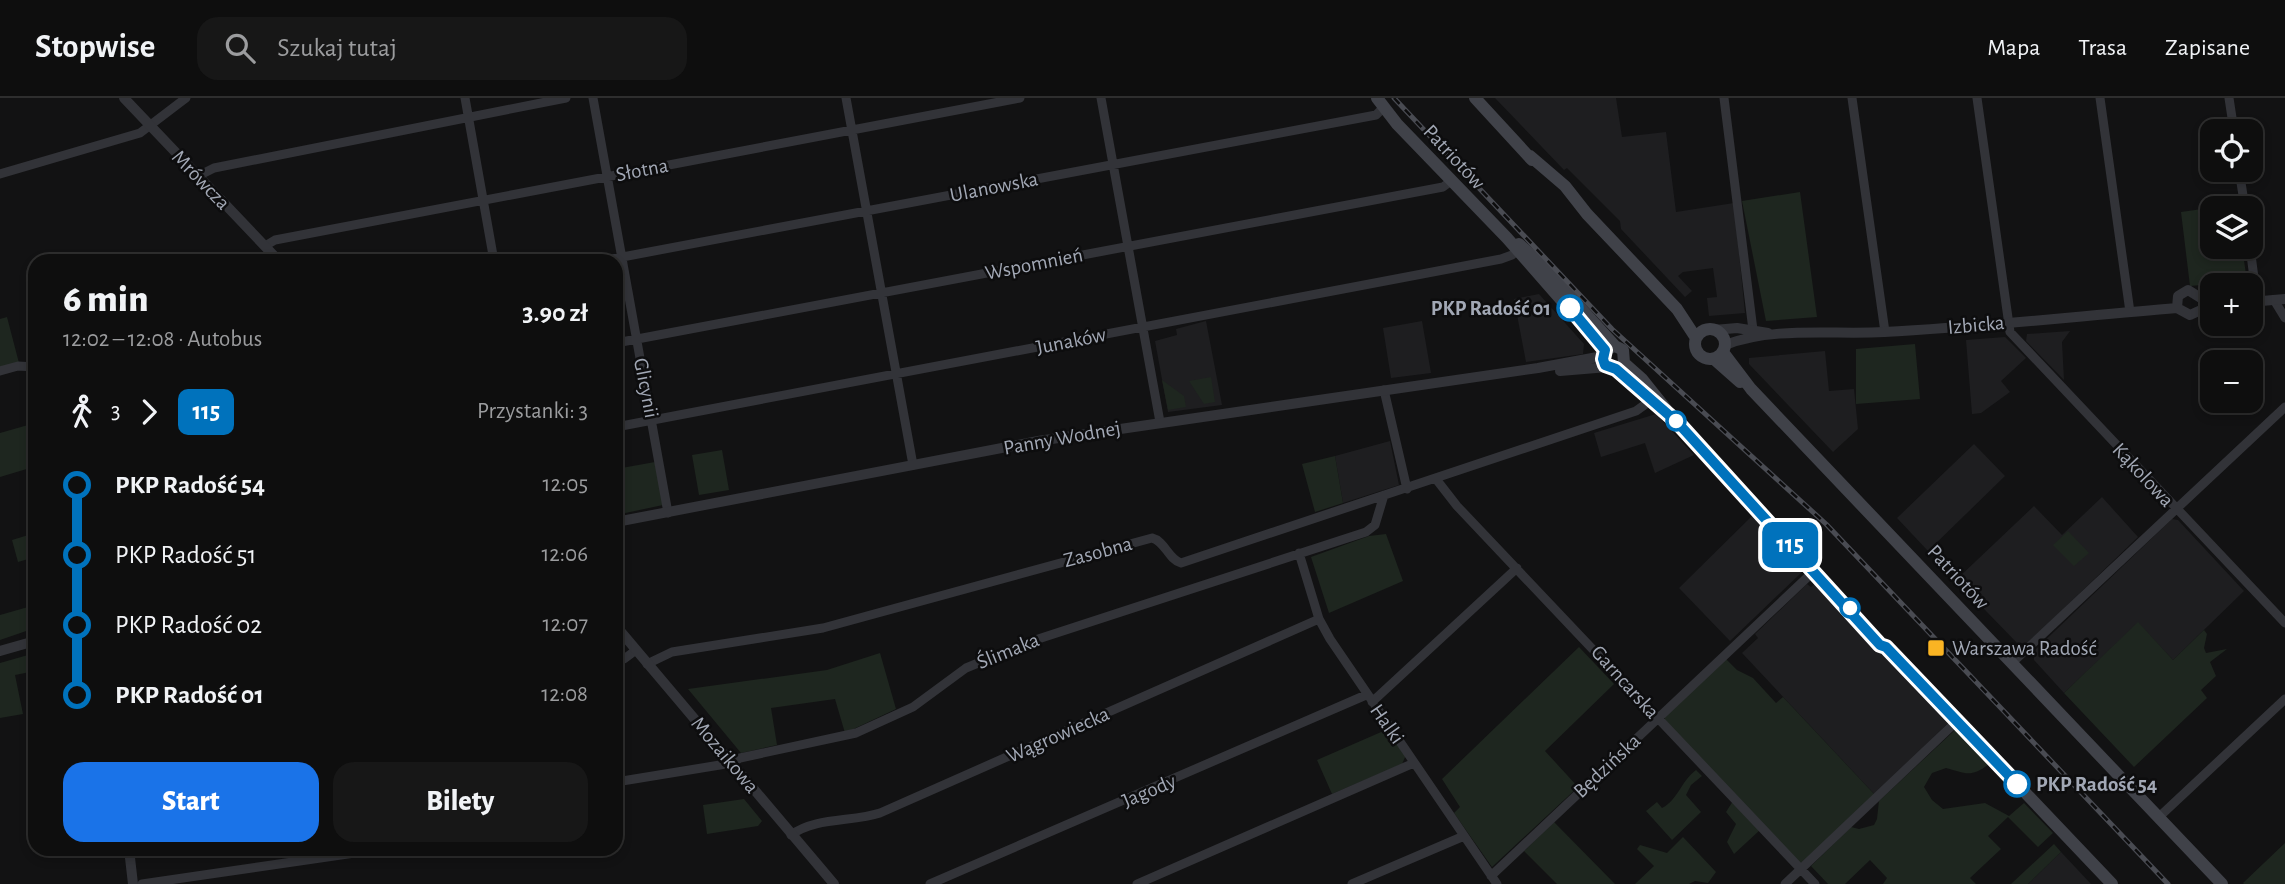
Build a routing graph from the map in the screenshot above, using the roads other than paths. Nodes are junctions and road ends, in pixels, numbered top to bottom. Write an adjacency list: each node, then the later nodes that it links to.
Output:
1 (124, 98): 18 (street, Mrówcza)
2 (186, 98): 18 (street)
3 (465, 98): 16 (street)
4 (566, 98): 16 (street)
5 (593, 98): 23 (street, Glicynii)
6 (846, 98): 19 (street)
7 (1020, 98): 19 (street, Słotna)
8 (1101, 98): 20 (street)
9 (1475, 98): 45 (main road)
10 (1724, 98): 43 (street)
11 (1852, 98): 44 (street)
12 (1978, 98): 41 (street)
13 (2100, 98): 39 (street)
14 (2229, 98): 17 (street)
15 (1380, 103): 20 (street, Ulanowska); 24 (main road, Patriotów)
16 (468, 117): 22 (street); 25 (street)
17 (2232, 119)
18 (149, 124): 21 (street); 22 (street, Mrówcza)
19 (852, 130): 23 (street, Słotna); 26 (street)
20 (1112, 165): 26 (street, Ulanowska); 28 (street)
21 (0, 174)
22 (198, 176): 27 (street, Mrówcza)
23 (608, 177): 25 (street, Słotna); 32 (street, Glicynii)
24 (1451, 181): 28 (street, Wspomnień); 29 (main road, Patriotów)
25 (484, 200): 27 (street, Słotna); 31 (street)
26 (867, 210): 33 (street, Ulanowska); 35 (street)
27 (265, 246): 30 (street, Mrówcza)
28 (1126, 247): 35 (street, Wspomnień); 42 (street)
29 (1519, 249): 42 (street, Junaków); 50 (main road, Patriotów)
30 (272, 254)
31 (493, 254)
32 (621, 254)
33 (623, 257)
34 (623, 267): 47 (street, Glicynii)
35 (883, 293): 47 (street, Wspomnień); 53 (street)
36 (2280, 299): 40 (street)
37 (2200, 303): 38 (street); 38 (street)
38 (2177, 308): 39 (street, Izbicka)
39 (2130, 312): 41 (street, Izbicka)
40 (2285, 318)
41 (2008, 322): 44 (street, Izbicka); 65 (street, Kąkolowa)
42 (1141, 328): 53 (street, Junaków); 59 (street)
43 (1753, 330): 45 (street, Izbicka); 46 (street, Izbicka)
44 (1885, 332): 46 (street, Izbicka)
45 (1706, 333): 49 (main road); 49 (main road)
46 (1774, 335): 49 (street, Izbicka)
47 (637, 339): 48 (street, Wspomnień); 58 (street, Glicynii)
48 (623, 342)
49 (1721, 352): 78 (main road, Patriotów)
50 (1612, 359): 54 (street, Panny Wodnej); 55 (main road, Patriotów); 57 (main road, Patriotów)
51 (28, 367): 52 (street)
52 (0, 371)
53 (898, 373): 58 (street, Junaków); 61 (street)
54 (1384, 390): 59 (street, Panny Wodnej); 63 (street)
55 (1650, 401): 57 (main road, Patriotów); 62 (street, Zasobna)
56 (2285, 407): 65 (street)
57 (1671, 416): 70 (main road, Patriotów)
58 (652, 419): 60 (street, Junaków); 66 (street, Glicynii)
59 (1160, 422): 61 (street, Panny Wodnej)
60 (623, 425)
61 (913, 466): 66 (street, Panny Wodnej)
62 (1436, 480): 63 (street, Zasobna); 69 (street, Garncarska)
63 (1407, 489): 64 (street, Zasobna)
64 (1384, 495): 68 (street, Ślimaka); 79 (street, Zasobna)
65 (2176, 511): 72 (street, Kąkolowa); 78 (street)
66 (668, 513): 67 (street, Panny Wodnej)
67 (623, 521)
68 (1299, 553): 71 (street, Halki); 84 (street, Ślimaka)
69 (1517, 568): 80 (street, Jagody); 82 (street, Garncarska)
70 (1815, 571): 82 (street, Będzińska); 83 (main road, Patriotów)
71 (1319, 619): 80 (street, Halki); 88 (street, Wągrowiecka)
72 (2285, 623)
73 (623, 634): 75 (street, Mozaikowa)
74 (28, 643): 76 (street)
75 (636, 650): 77 (street); 79 (street, Mozaikowa)
76 (0, 652)
77 (623, 659)
78 (2013, 662): 87 (main road, Patriotów)
79 (647, 664): 84 (street, Mozaikowa)
80 (1369, 699): 85 (street, Halki); 97 (street, Jagody)
81 (2285, 699): 87 (street)
82 (1658, 718): 92 (street, Garncarska); 93 (street, Będzińska)
83 (1957, 721): 92 (street); 102 (main road, Patriotów)
84 (732, 763): 86 (street, Ślimaka); 88 (street, Mozaikowa)
85 (1415, 763): 89 (street, Halki); 98 (street)
86 (623, 781)
87 (2159, 817): 103 (main road, Patriotów)
88 (791, 835): 96 (street, Mozaikowa)
89 (1464, 836): 93 (street, Halki); 99 (street)
90 (130, 856): 94 (street)
91 (334, 856): 95 (street)
92 (1801, 869): 100 (street); 101 (street, Garncarska)
93 (1494, 880)
94 (133, 884)
95 (142, 884)
96 (834, 884)
97 (930, 884)
98 (1137, 884)
99 (1352, 884)
100 (1786, 884)
101 (1815, 884)
102 (2112, 884)
103 (2222, 884)

